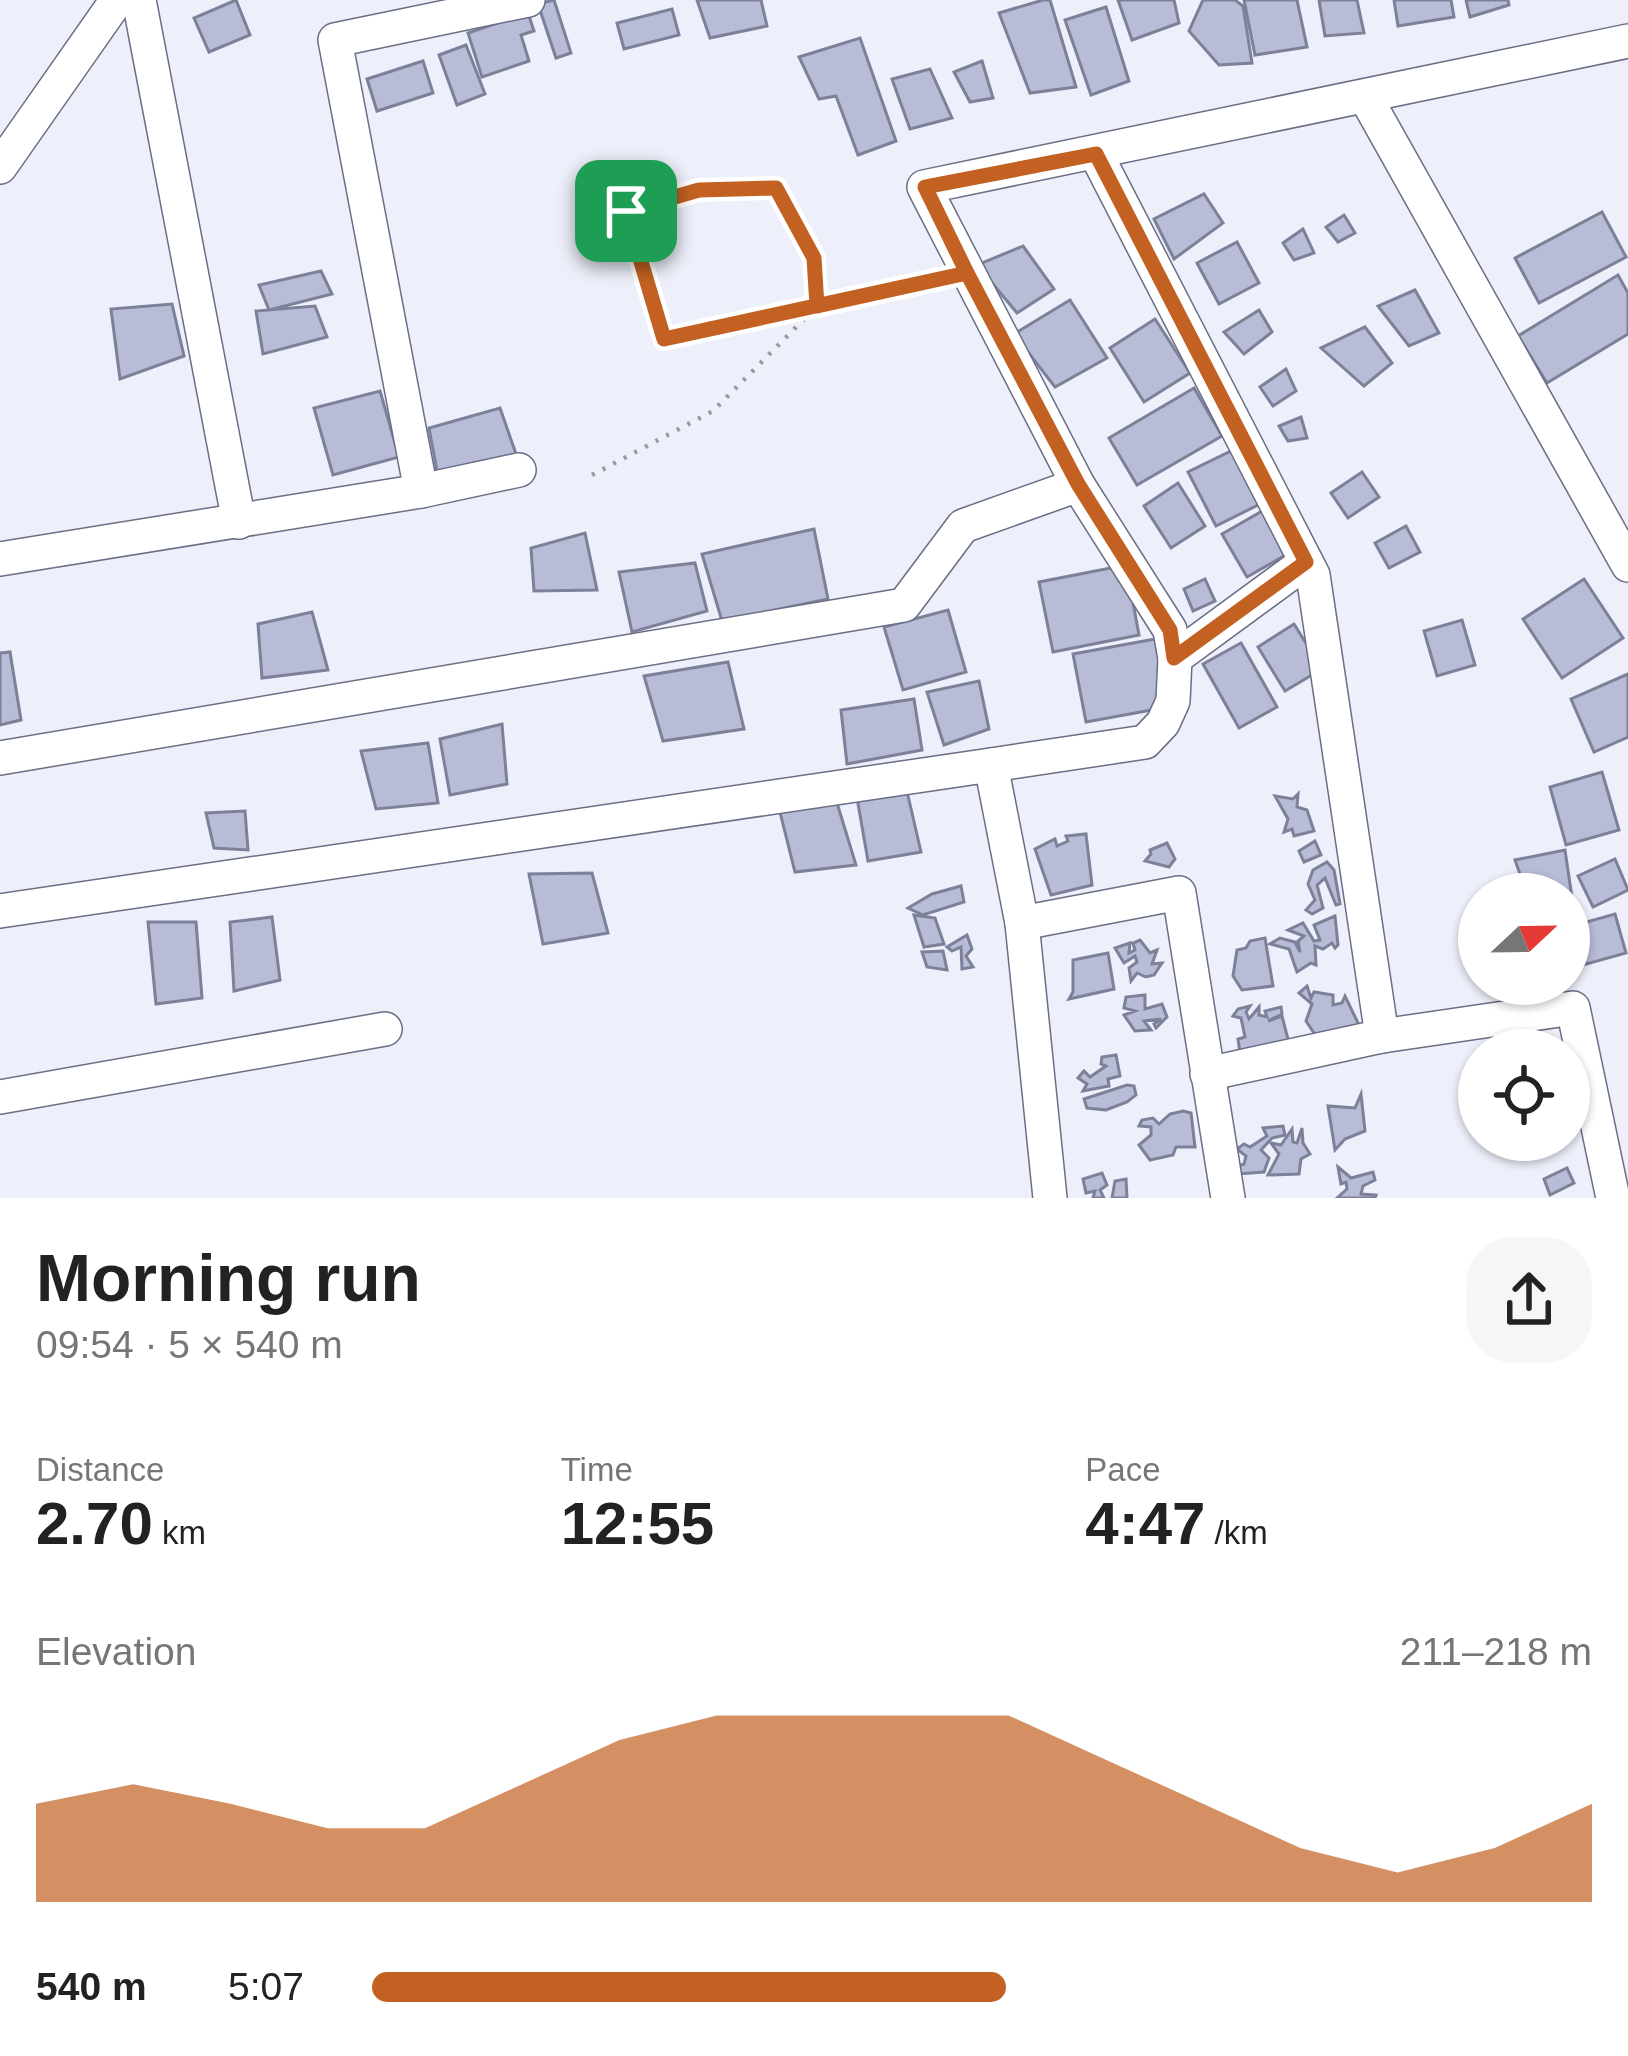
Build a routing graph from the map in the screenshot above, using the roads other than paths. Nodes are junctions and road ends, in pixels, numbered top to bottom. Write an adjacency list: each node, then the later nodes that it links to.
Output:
1 (117, 0): 7 (street)
2 (139, 0): 11 (street)
3 (528, 0): 10 (street)
4 (1628, 41): 5 (street)
5 (1366, 98): 6 (street); 14 (street)
6 (1096, 154): 9 (street); 13 (street)
7 (0, 167)
8 (519, 470): 10 (street)
9 (1078, 484): 15 (street); 16 (street)
10 (421, 491): 11 (street)
11 (239, 522): 12 (street)
12 (0, 559)
13 (1306, 562): 15 (street); 21 (street)
14 (1628, 565)
15 (1174, 658): 17 (street)
16 (0, 758)
17 (991, 765): 18 (street); 19 (street)
18 (0, 910)
19 (1022, 923): 22 (street); 24 (street)
20 (385, 1029): 23 (street)
21 (1382, 1036): 22 (street); 26 (street)
22 (1207, 1074): 25 (street)
23 (0, 1097)
24 (1050, 1198)
25 (1228, 1198)
26 (1613, 1198)

